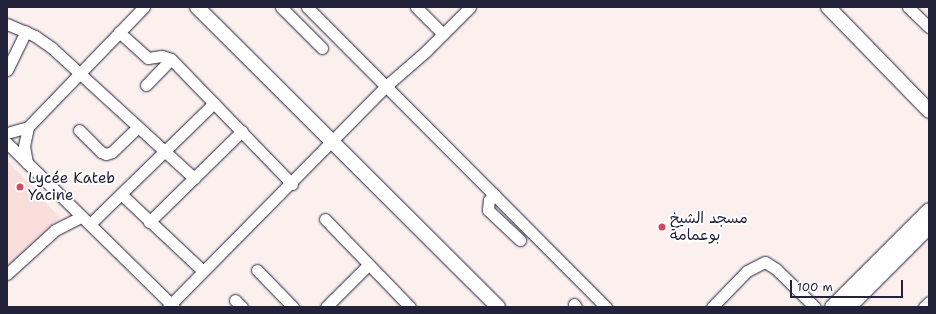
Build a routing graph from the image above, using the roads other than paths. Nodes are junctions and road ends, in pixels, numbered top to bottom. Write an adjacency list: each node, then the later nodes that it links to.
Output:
1 (142, 7): 14 (street)
2 (186, 7): 31 (main road)
3 (197, 7): 31 (main road)
4 (307, 7): 21 (street)
5 (416, 7): 15 (street)
6 (470, 7): 15 (street)
7 (828, 7): 24 (main road)
8 (838, 7): 22 (main road)
9 (908, 7): 12 (street)
10 (289, 10): 16 (street)
11 (7, 24): 13 (street)
12 (929, 27)
13 (26, 31): 18 (street); 19 (street)
14 (119, 32): 17 (street); 19 (street)
15 (443, 34): 21 (street)
16 (322, 48)
17 (171, 59): 20 (street); 23 (street)
18 (7, 70)
19 (80, 75): 25 (street); 26 (street)
20 (146, 85)
21 (386, 86): 31 (street); 37 (street)
22 (929, 99)
23 (214, 103): 28 (street); 32 (street)
24 (929, 111)
25 (28, 127): 29 (street); 33 (street)
26 (138, 127): 27 (street); 32 (street)
27 (79, 130)
28 (242, 130): 34 (street); 35 (street)
29 (7, 133)
30 (7, 143): 33 (street)
31 (330, 144): 35 (street); 54 (main road); 55 (main road)
32 (164, 151): 34 (street); 36 (street)
33 (28, 163): 39 (street)
34 (194, 178): 41 (street)
35 (292, 184): 47 (street)
36 (121, 194): 41 (street); 42 (street)
37 (494, 194): 44 (street); 56 (street)
38 (929, 210): 59 (main road)
39 (81, 217): 42 (street); 48 (street)
40 (325, 219): 45 (street)
41 (149, 222): 47 (street)
42 (90, 224): 50 (street)
43 (929, 227): 60 (main road)
44 (520, 240)
45 (368, 265): 52 (street); 53 (street)
46 (257, 270): 51 (street)
47 (202, 271): 50 (street)
48 (7, 274)
49 (929, 302): 61 (street)
50 (171, 306)
51 (293, 307)
52 (326, 307)
53 (410, 307)
54 (484, 307)
55 (498, 307)
56 (606, 307)
57 (712, 307): 58 (street)
58 (815, 307)
59 (832, 307)
60 (849, 307)
61 (924, 307)

